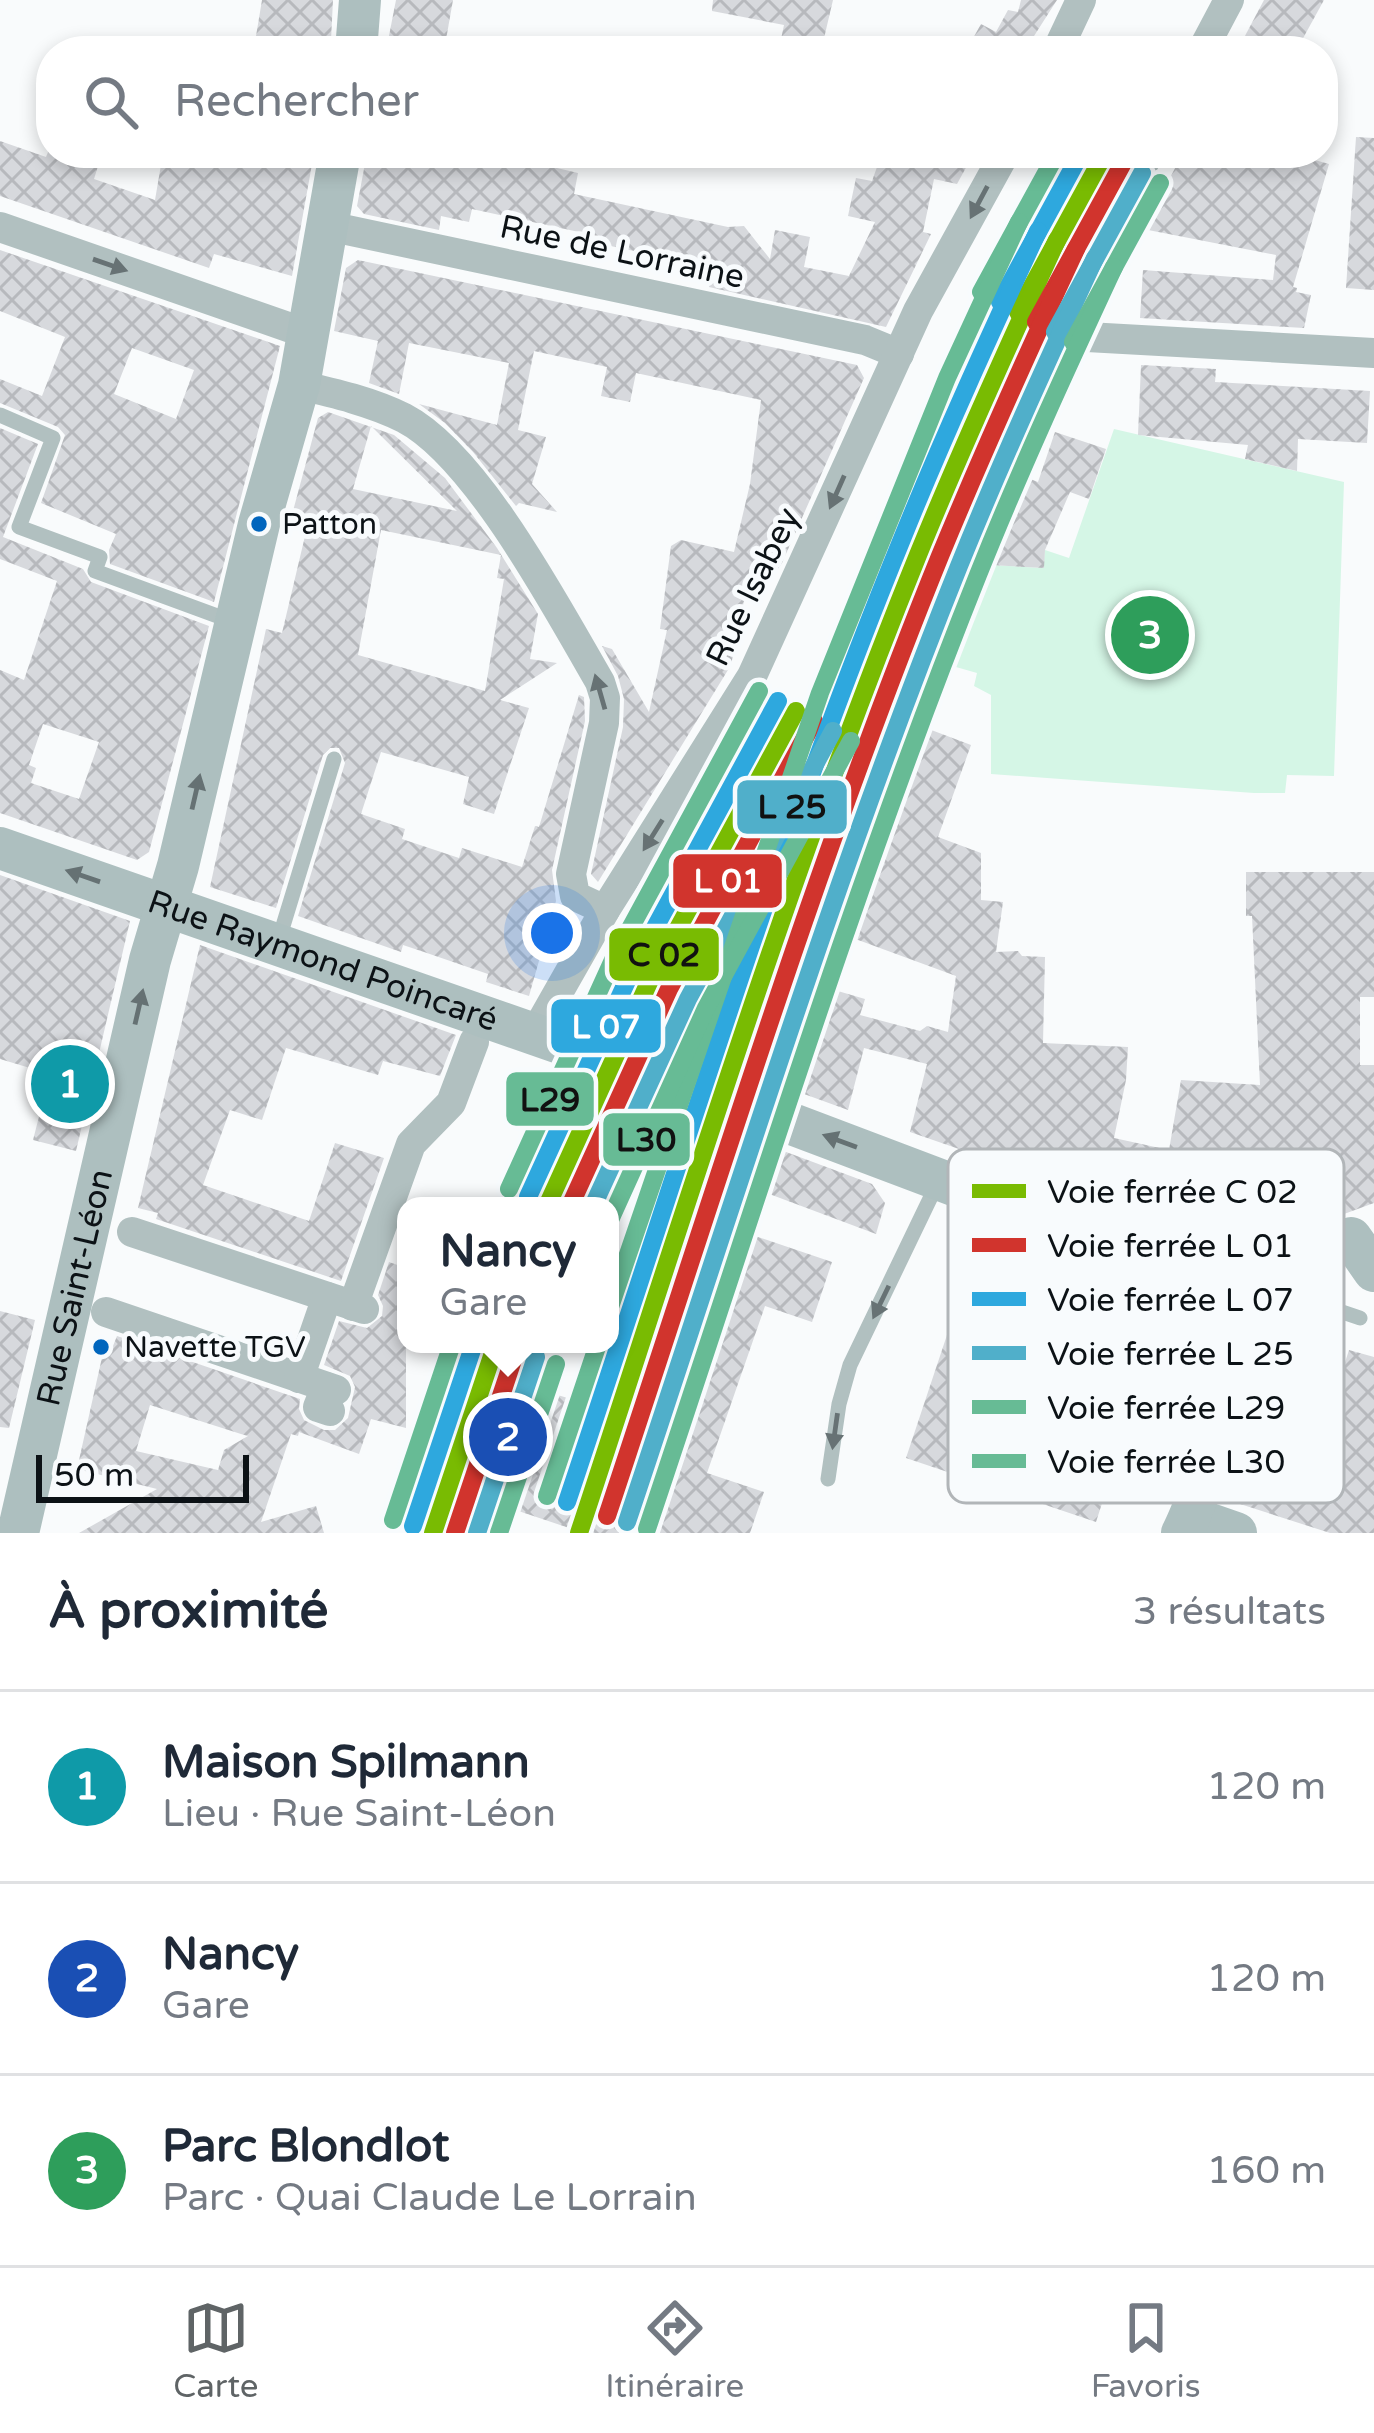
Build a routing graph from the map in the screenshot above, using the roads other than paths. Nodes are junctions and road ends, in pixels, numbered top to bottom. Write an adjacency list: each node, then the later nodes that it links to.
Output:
1 (360, 0): 4 (main road)
2 (1081, 0): 5 (street)
3 (1229, 0): 6 (street)
4 (357, 36)
5 (1064, 36)
6 (1210, 36)
7 (338, 168): 10 (main road, Rue Saint-Léon)
8 (997, 168): 15 (street, Rue Isabey, one-way to 15)
9 (1141, 168): 12 (street)
10 (328, 226): 13 (main road, Rue Saint-Léon); 15 (street, Rue de Lorraine)
11 (0, 227): 13 (street, one-way to 13)
12 (1061, 331): 14 (street); 26 (street)
13 (308, 334): 16 (main road, Rue Saint-Léon)
14 (1374, 352)
15 (899, 354): 22 (street, Rue Isabey, one-way to 22)
16 (299, 385): 18 (main road, Rue Saint-Léon); 22 (street, one-way to 16)
17 (0, 415): 18 (lane)
18 (236, 622): 21 (main road, Rue Saint-Léon, one-way to 18)
19 (334, 759): 23 (lane)
20 (0, 848): 21 (main road, Rue Raymond Poincaré, one-way to 20)
21 (166, 905): 23 (main road, Rue Raymond Poincaré); 34 (main road, Rue Saint-Léon, one-way to 21)
22 (605, 910): 24 (street, Rue Isabey)
23 (278, 942): 24 (main road, Rue Raymond Poincaré)
24 (547, 1039): 26 (main road, Rue Raymond Poincaré)
25 (474, 1042): 30 (street)
26 (748, 1109): 27 (main road, Rue Raymond Poincaré, one-way to 26)
27 (940, 1177): 28 (main road, Rue Raymond Poincaré); 32 (lane, one-way to 32)
28 (948, 1180)
29 (132, 1232): 30 (street)
30 (348, 1304): 31 (street)
31 (106, 1312)
32 (828, 1479)
33 (1186, 1525): 35 (main road)
34 (18, 1533)
35 (1236, 1533)

